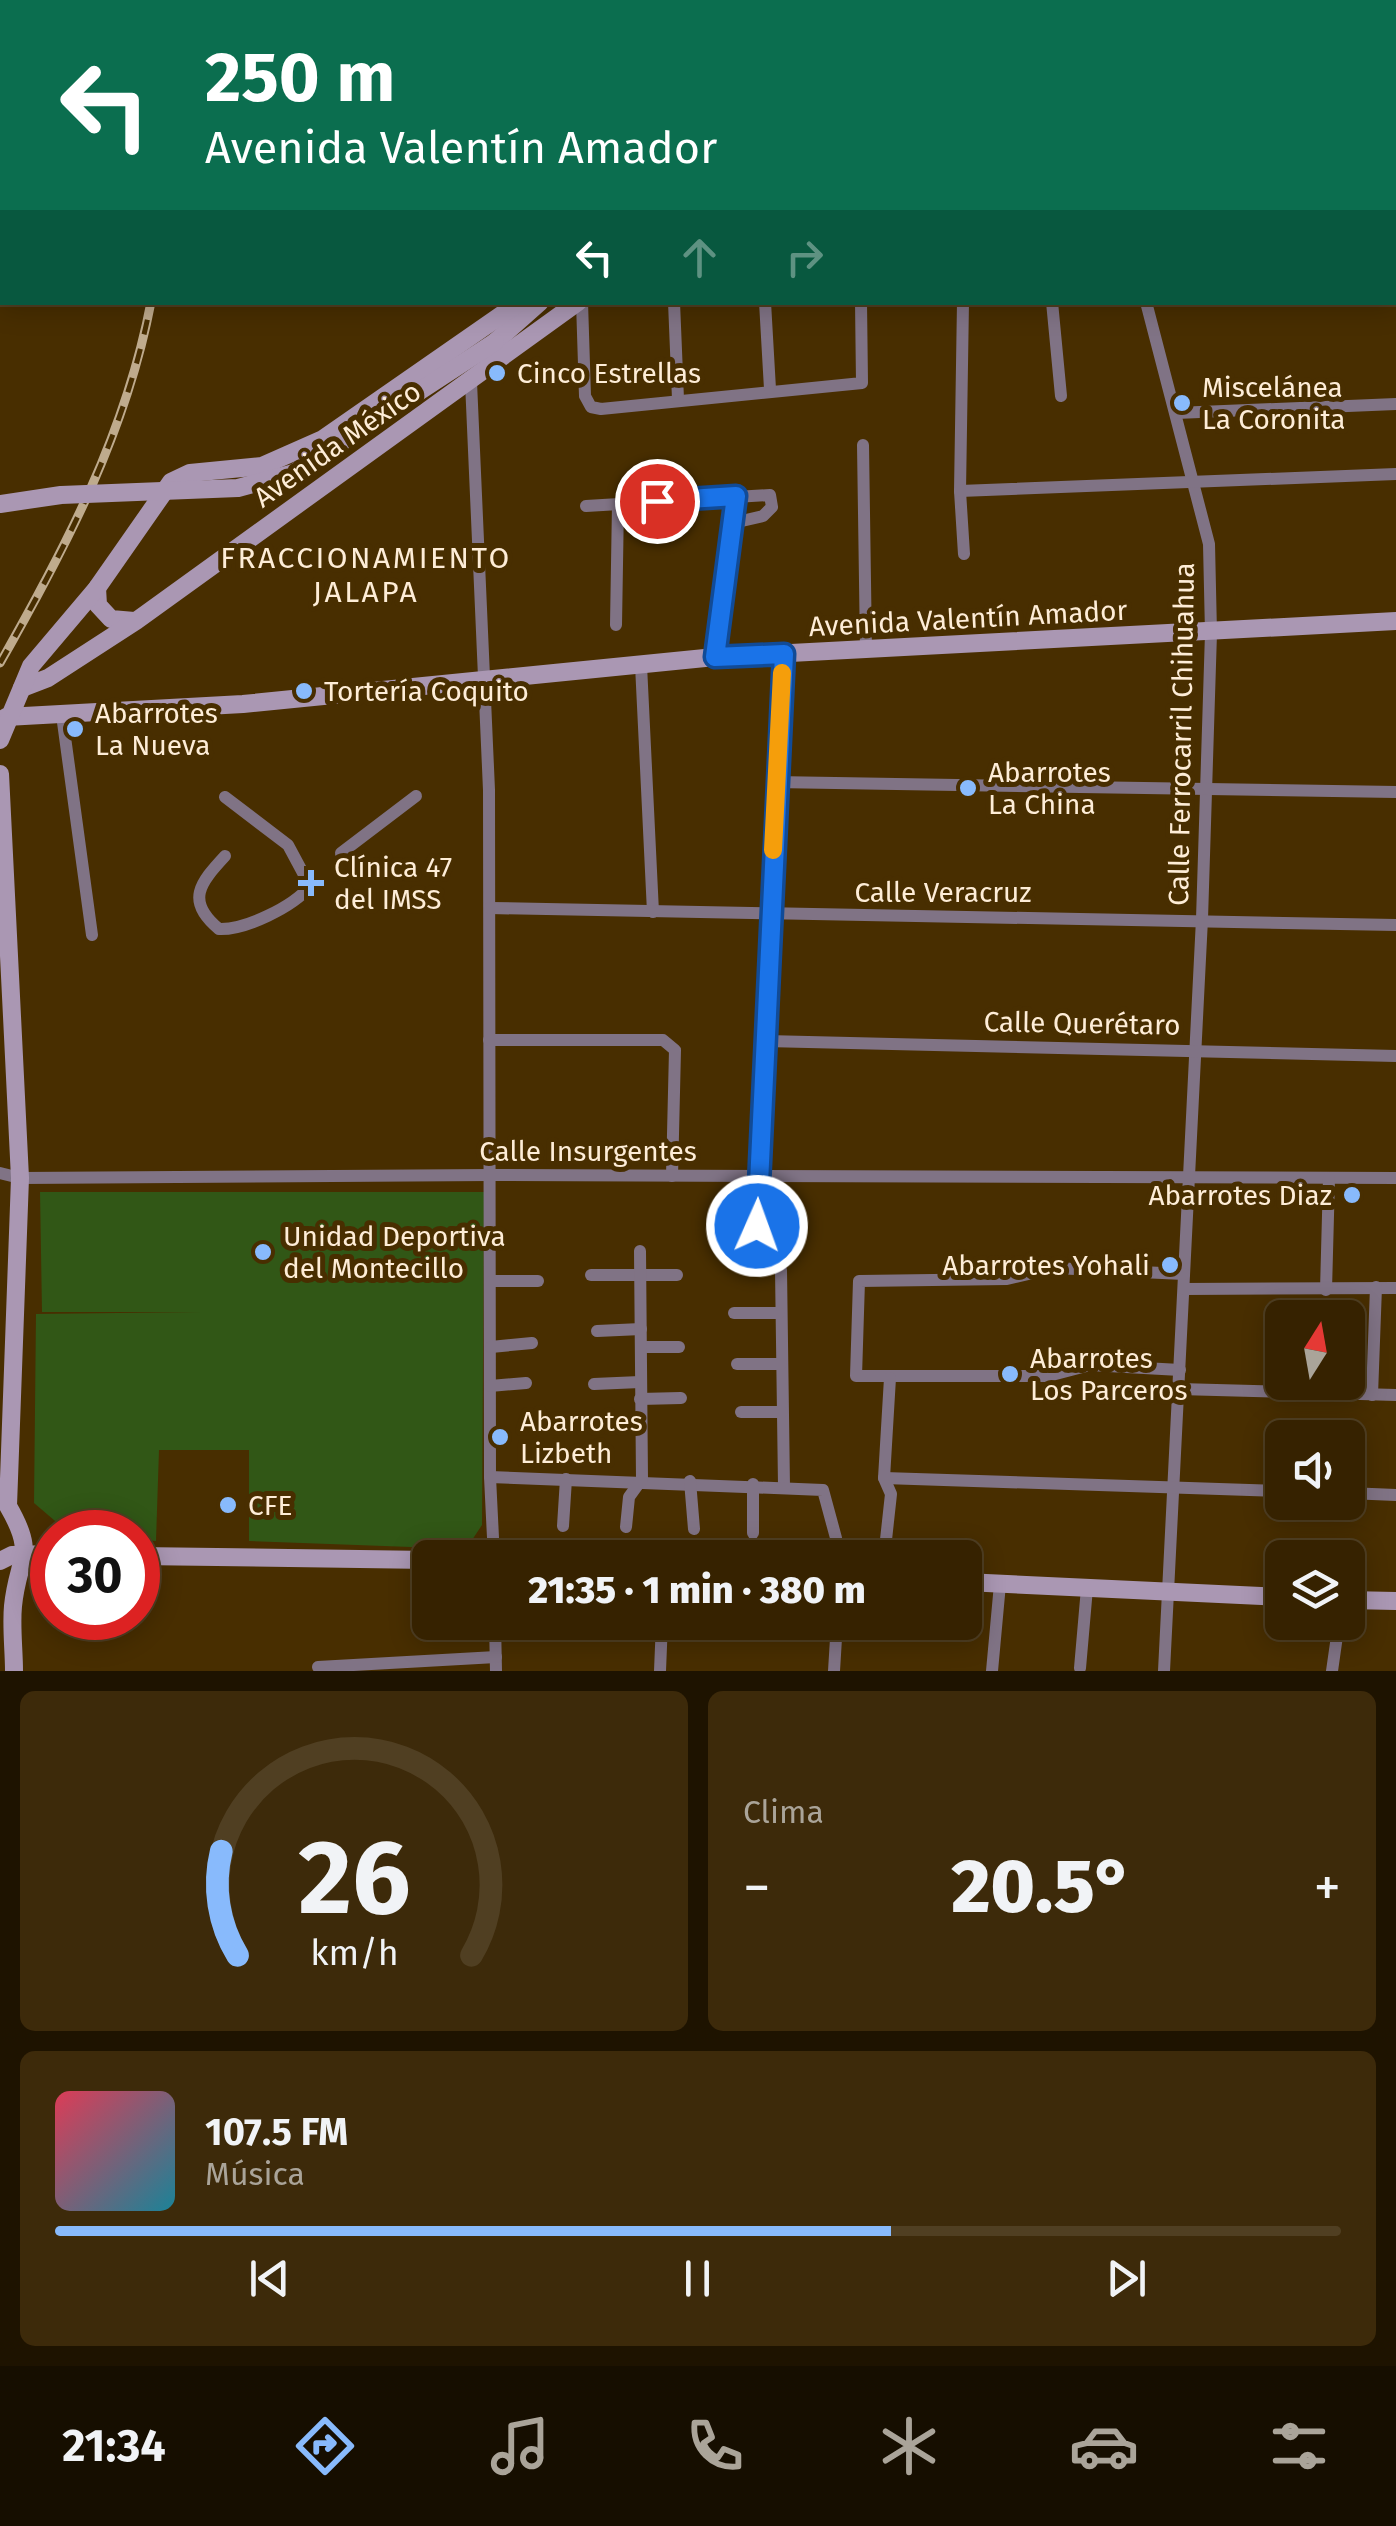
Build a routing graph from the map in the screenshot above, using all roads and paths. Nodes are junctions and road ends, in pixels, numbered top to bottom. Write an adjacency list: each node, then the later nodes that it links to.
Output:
1 (573, 305): 10 (street, Avenida México)
2 (577, 305): 13 (street)
3 (674, 305): 13 (street)
4 (765, 305): 11 (street)
5 (862, 305): 11 (street)
6 (963, 305): 19 (street)
7 (1052, 305): 12 (street)
8 (1147, 305): 15 (street, Calle Ferrocarril Chihuahua)
9 (529, 307): 21 (street, Avenida México, bridge); 26 (street, Avenida México)
10 (472, 382): 27 (street, Avenida México); 35 (street)
11 (770, 389): 13 (street)
12 (1061, 396)
13 (678, 399)
14 (1396, 404): 15 (street)
15 (1176, 412): 18 (street, Calle Ferrocarril Chihuahua)
16 (863, 445): 31 (street)
17 (1396, 474): 18 (street)
18 (1194, 482): 19 (street); 30 (street, Calle Ferrocarril Chihuahua)
19 (960, 491): 25 (street)
20 (736, 496): 22 (street); 24 (street); 24 (street)
21 (0, 504)
22 (618, 504): 23 (street); 29 (street)
23 (586, 506)
24 (733, 523): 33 (street)
25 (964, 554)
26 (97, 588): 27 (street); 36 (street, Avenida México)
27 (136, 621): 36 (street, Avenida México)
28 (1396, 621): 30 (street, Avenida Valentín Amador)
29 (616, 625)
30 (1211, 633): 31 (street, Avenida Valentín Amador); 42 (street, Calle Ferrocarril Chihuahua)
31 (866, 649): 32 (street, Avenida Valentín Amador)
32 (784, 654): 33 (street, Avenida Valentín Amador); 41 (street)
33 (715, 657): 34 (street, Avenida Valentín Amador)
34 (640, 665): 35 (street, Avenida Valentín Amador); 49 (street)
35 (486, 678): 37 (street, Avenida Valentín Amador); 48 (street)
36 (22, 688): 38 (street, Avenida México)
37 (62, 715): 38 (street, Avenida Valentín Amador); 53 (street)
38 (6, 717): 39 (street, Avenida México)
39 (0, 740)
40 (0, 774): 56 (street)
41 (774, 782): 42 (street); 50 (street)
42 (1203, 787): 43 (street); 51 (street, Calle Ferrocarril Chihuahua)
43 (1396, 792)
44 (416, 796): 46 (street)
45 (225, 797): 47 (street)
46 (342, 853)
47 (226, 856)
48 (490, 908): 49 (street, Calle Veracruz); 54 (street)
49 (653, 912): 50 (street, Calle Veracruz)
50 (772, 916): 51 (street, Calle Veracruz); 55 (street)
51 (1202, 919): 52 (street, Calle Veracruz); 57 (street, Calle Ferrocarril Chihuahua)
52 (1396, 925)
53 (92, 936)
54 (489, 1040): 60 (street); 62 (street)
55 (766, 1041): 57 (street, Calle Querétaro); 63 (street)
56 (7, 1048): 64 (street)
57 (1194, 1050): 58 (street, Calle Querétaro); 61 (street, Calle Ferrocarril Chihuahua)
58 (1396, 1056)
59 (0, 1173): 64 (street, Calle Insurgentes)
60 (491, 1174): 62 (street, Calle Insurgentes); 64 (street, Calle Insurgentes); 76 (street)
61 (1190, 1175): 63 (street, Calle Insurgentes); 65 (street, Calle Insurgentes); 72 (street, Calle Ferrocarril Chihuahua)
62 (672, 1176): 63 (street, Calle Insurgentes)
63 (758, 1177): 68 (street)
64 (20, 1178): 116 (street)
65 (1329, 1178): 66 (street, Calle Insurgentes); 81 (street)
66 (1396, 1178)
67 (792, 1225): 68 (street)
68 (757, 1226): 69 (street)
69 (717, 1228)
70 (640, 1251): 75 (street)
71 (781, 1270): 83 (street)
72 (1184, 1274): 79 (street, Calle Ferrocarril Chihuahua); 93 (street)
73 (677, 1275): 75 (street)
74 (591, 1276): 75 (street)
75 (641, 1276): 84 (street)
76 (492, 1281): 77 (street); 87 (street)
77 (538, 1281)
78 (1376, 1287): 80 (street); 81 (street); 99 (street)
79 (1184, 1288): 81 (street); 92 (street, Calle Ferrocarril Chihuahua)
80 (1396, 1288)
81 (1326, 1290)
82 (734, 1313): 83 (street)
83 (779, 1313): 91 (street)
84 (641, 1330): 85 (street); 89 (street)
85 (596, 1331)
86 (532, 1343): 87 (street)
87 (491, 1347): 97 (street)
88 (678, 1347): 89 (street)
89 (641, 1348): 94 (street)
90 (738, 1364): 91 (street)
91 (780, 1364): 104 (street)
92 (1180, 1370): 93 (street); 98 (street, Calle Ferrocarril Chihuahua)
93 (890, 1378): 106 (street)
94 (640, 1382): 96 (street); 102 (street)
95 (526, 1383): 97 (street)
96 (594, 1384)
97 (490, 1386): 105 (street)
98 (1179, 1389): 99 (street); 112 (street, Calle Ferrocarril Chihuahua)
99 (1372, 1395): 100 (street)
100 (1396, 1396)
101 (681, 1398): 102 (street)
102 (640, 1399): 108 (street)
103 (740, 1412): 104 (street)
104 (782, 1412): 111 (street)
105 (490, 1477): 107 (street); 122 (street)
106 (884, 1478): 112 (street); 123 (street)
107 (566, 1479): 108 (street); 117 (street)
108 (642, 1479): 109 (street); 118 (street)
109 (690, 1482): 110 (street); 119 (street)
110 (753, 1484): 111 (street); 120 (street)
111 (784, 1486): 121 (street)
112 (1174, 1486): 113 (street); 132 (street, Calle Ferrocarril Chihuahua)
113 (1265, 1490)
114 (1365, 1494): 115 (street)
115 (1396, 1495)
116 (4, 1512): 124 (street)
117 (563, 1526)
118 (626, 1527)
119 (694, 1529)
120 (753, 1532)
121 (836, 1538)
122 (493, 1540)
123 (886, 1540)
124 (26, 1554): 125 (street); 127 (street); 134 (street)
125 (30, 1554)
126 (160, 1556): 128 (street)
127 (0, 1560)
128 (412, 1560)
129 (982, 1583): 130 (street)
130 (1000, 1584): 131 (street); 146 (street)
131 (1087, 1588): 132 (street); 142 (street)
132 (1171, 1593): 133 (street); 147 (street, Calle Ferrocarril Chihuahua)
133 (1265, 1597)
134 (7, 1598): 143 (street)
135 (1365, 1600): 136 (street)
136 (1396, 1601)
137 (661, 1640): 144 (street)
138 (837, 1640): 145 (street)
139 (1336, 1640): 148 (street)
140 (496, 1664): 141 (street)
141 (318, 1667)
142 (1080, 1668)
143 (14, 1671)
144 (660, 1671)
145 (834, 1671)
146 (992, 1671)
147 (1164, 1671)
148 (1332, 1671)

